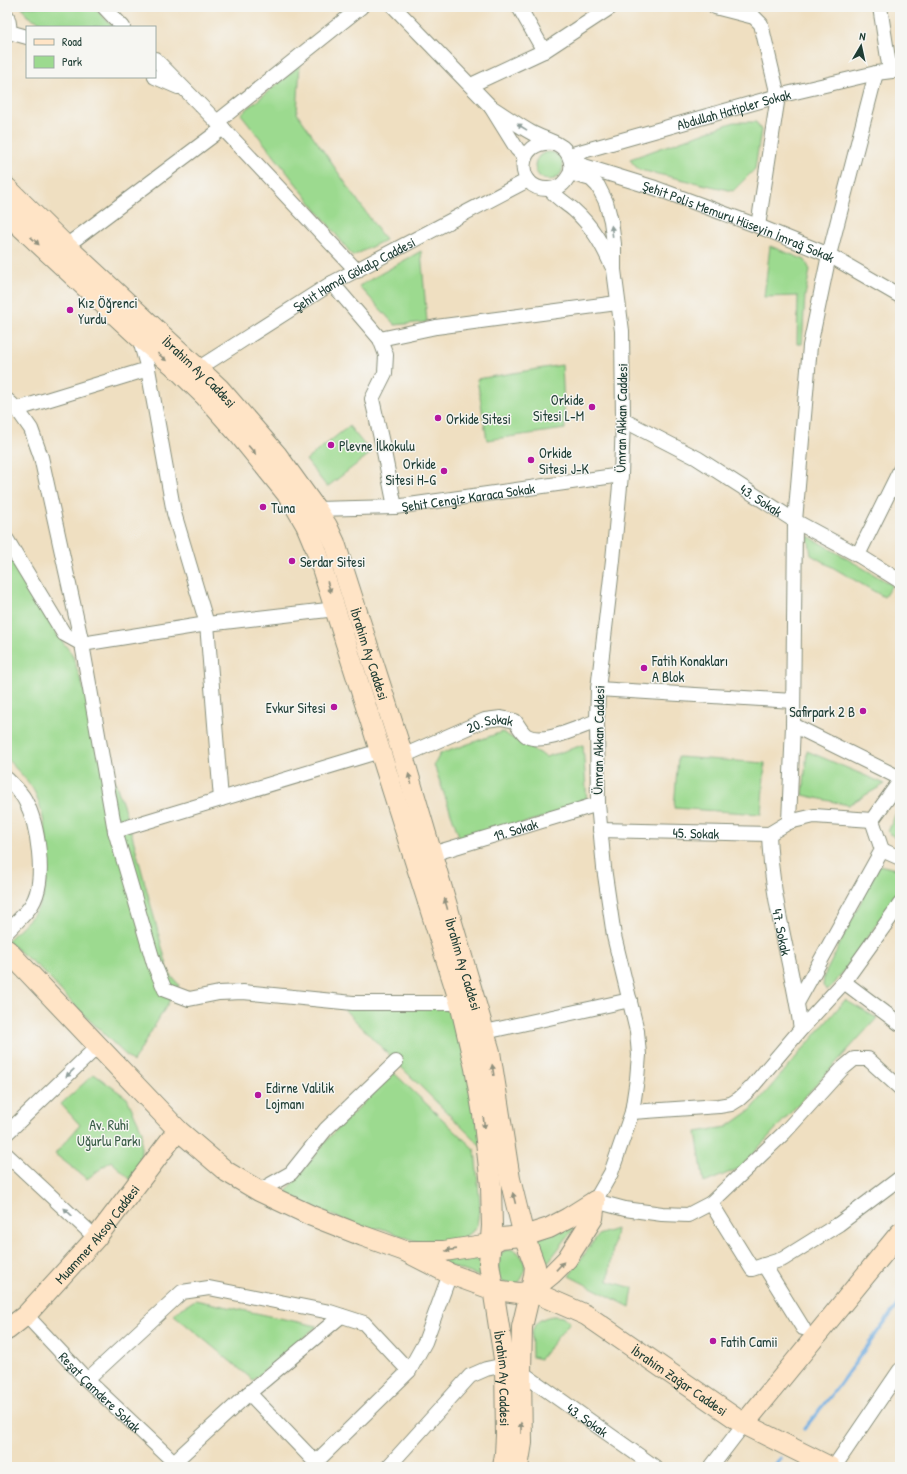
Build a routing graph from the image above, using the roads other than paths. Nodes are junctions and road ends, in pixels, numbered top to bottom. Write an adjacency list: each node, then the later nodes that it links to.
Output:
1 (104, 7): 9 (street)
2 (361, 7): 21 (street)
3 (394, 7): 17 (street)
4 (518, 7): 12 (street)
5 (611, 7): 12 (street)
6 (715, 7): 19 (street)
7 (880, 7): 14 (street)
8 (7, 16): 10 (street)
9 (122, 26)
10 (8, 33): 11 (street)
11 (26, 37)
12 (544, 52): 17 (street)
13 (156, 60): 18 (street)
14 (895, 70): 15 (street, Abdullah Hatipler Sokak)
15 (876, 73): 19 (street, Abdullah Hatipler Sokak); 31 (street)
16 (156, 77): 18 (street)
17 (471, 85): 20 (street)
18 (185, 90): 21 (street)
19 (778, 96): 24 (street, Abdullah Hatipler Sokak); 29 (street)
20 (491, 106): 22 (street, one-way to 20); 23 (street)
21 (220, 125): 30 (street); 33 (street)
22 (554, 143): 23 (street); 24 (street)
23 (525, 158): 25 (street)
24 (570, 163): 27 (street); 29 (street, Şehit Polis Memuru Hüseyin İmrağ Sokak); 32 (street, Ümran Akkan Caddesi, one-way to 24)
25 (528, 180): 27 (street); 33 (street, Şehit Hamdi Gökalp Caddesi)
26 (7, 188): 30 (main road, İbrahim Ay Caddesi)
27 (550, 190): 32 (street)
28 (7, 214): 37 (main road, İbrahim Ay Caddesi, one-way to 37)
29 (758, 226): 31 (street, Şehit Polis Memuru Hüseyin İmrağ Sokak)
30 (66, 246): 40 (main road, İbrahim Ay Caddesi)
31 (829, 255): 35 (street, Şehit Polis Memuru Hüseyin İmrağ Sokak); 47 (street)
32 (614, 270): 36 (street, Ümran Akkan Caddesi)
33 (357, 271): 34 (street, Şehit Hamdi Gökalp Caddesi)
34 (332, 284): 38 (street); 40 (street, Şehit Hamdi Gökalp Caddesi)
35 (900, 296)
36 (617, 303): 38 (street); 42 (street, Ümran Akkan Caddesi)
37 (139, 337): 39 (street); 40 (main road, İbrahim Ay Caddesi, one-way to 40)
38 (380, 339): 45 (street)
39 (148, 368): 41 (street); 52 (street)
40 (193, 373): 46 (main road, İbrahim Ay Caddesi); 51 (main road, İbrahim Ay Caddesi, one-way to 51)
41 (12, 404): 53 (street)
42 (623, 420): 44 (street, Ümran Akkan Caddesi); 47 (street, 43. Sokak)
43 (900, 470): 49 (street)
44 (621, 475): 45 (street, Şehit Cengiz Karaca Sokak); 54 (street, Ümran Akkan Caddesi)
45 (395, 507): 46 (street, Şehit Cengiz Karaca Sokak)
46 (316, 509): 59 (main road, İbrahim Ay Caddesi)
47 (795, 521): 49 (street, 43. Sokak); 55 (street)
48 (7, 540): 53 (street)
49 (858, 555): 50 (street, 43. Sokak)
50 (900, 581)
51 (336, 609): 52 (street); 58 (main road, İbrahim Ay Caddesi)
52 (207, 624): 53 (street); 63 (street)
53 (82, 644): 68 (street)
54 (598, 689): 55 (street); 56 (street, Ümran Akkan Caddesi)
55 (793, 701): 57 (street)
56 (596, 721): 59 (street, 20. Sokak); 64 (street, Ümran Akkan Caddesi)
57 (793, 725): 60 (street); 66 (street)
58 (380, 751): 63 (street); 78 (main road, İbrahim Ay Caddesi)
59 (403, 756): 71 (main road, İbrahim Ay Caddesi, one-way to 59)
60 (900, 778)
61 (7, 779): 74 (street)
62 (900, 781): 65 (street)
63 (221, 799): 68 (street)
64 (598, 804): 67 (street, Ümran Akkan Caddesi); 71 (street, 19. Sokak)
65 (872, 820): 66 (street); 70 (street)
66 (789, 822): 69 (street)
67 (600, 830): 69 (street, 45. Sokak); 77 (street, Ümran Akkan Caddesi)
68 (115, 831): 78 (street)
69 (769, 834): 79 (street, 47. Sokak)
70 (882, 850): 72 (street); 79 (street)
71 (432, 854): 82 (main road, İbrahim Ay Caddesi, one-way to 71)
72 (900, 858)
73 (900, 904): 76 (street)
74 (7, 932)
75 (7, 950): 83 (main road)
76 (844, 982): 80 (street); 81 (street)
77 (630, 1000): 82 (street); 86 (street, Ümran Akkan Caddesi)
78 (460, 1003): 97 (main road, İbrahim Ay Caddesi, one-way to 97)
79 (797, 1004): 81 (street, 47. Sokak)
80 (900, 1024)
81 (801, 1029): 86 (street)
82 (485, 1032): 95 (main road, İbrahim Ay Caddesi, one-way to 82)
83 (98, 1046): 87 (main road); 88 (street, one-way to 88)
84 (396, 1062): 91 (street)
85 (900, 1088): 93 (street)
86 (632, 1112): 92 (street, Ümran Akkan Caddesi)
87 (178, 1130): 91 (main road); 96 (main road, Muammer Aksoy Caddesi)
88 (7, 1133)
89 (7, 1155): 96 (street, one-way to 89)
90 (900, 1178): 99 (street)
91 (259, 1191): 98 (main road)
92 (595, 1201): 93 (street); 95 (main road); 102 (main road, one-way to 92)
93 (711, 1203): 99 (street)
94 (900, 1233): 112 (main road)
95 (524, 1236): 97 (main road); 102 (main road)
96 (96, 1238): 103 (main road, Muammer Aksoy Caddesi)
97 (490, 1244): 98 (main road, one-way to 98); 101 (main road)
98 (405, 1251): 100 (main road)
99 (764, 1265): 105 (street)
100 (450, 1274): 101 (main road); 109 (street)
101 (494, 1290): 102 (main road); 107 (main road, İbrahim Ay Caddesi)
102 (531, 1291): 107 (main road); 112 (main road, İbrahim Zağar Caddesi)
103 (26, 1315): 106 (main road, Muammer Aksoy Caddesi); 110 (street, Reşat Çamdere Sokak)
104 (342, 1316): 109 (street); 110 (street); 111 (street)
105 (804, 1328)
106 (7, 1330)
107 (513, 1369): 115 (street); 116 (main road, İbrahim Ay Caddesi); 117 (main road, one-way to 107); 118 (street, 43. Sokak)
108 (900, 1370): 121 (street)
109 (409, 1371): 114 (street)
110 (87, 1380): 113 (street, Reşat Çamdere Sokak)
111 (249, 1393): 113 (street); 114 (street)
112 (744, 1424): 119 (street); 120 (main road, İbrahim Zağar Caddesi)
113 (173, 1464)
114 (318, 1465)
115 (388, 1467)
116 (503, 1467)
117 (518, 1467)
118 (655, 1467)
119 (711, 1467)
120 (830, 1467)
121 (834, 1467)

